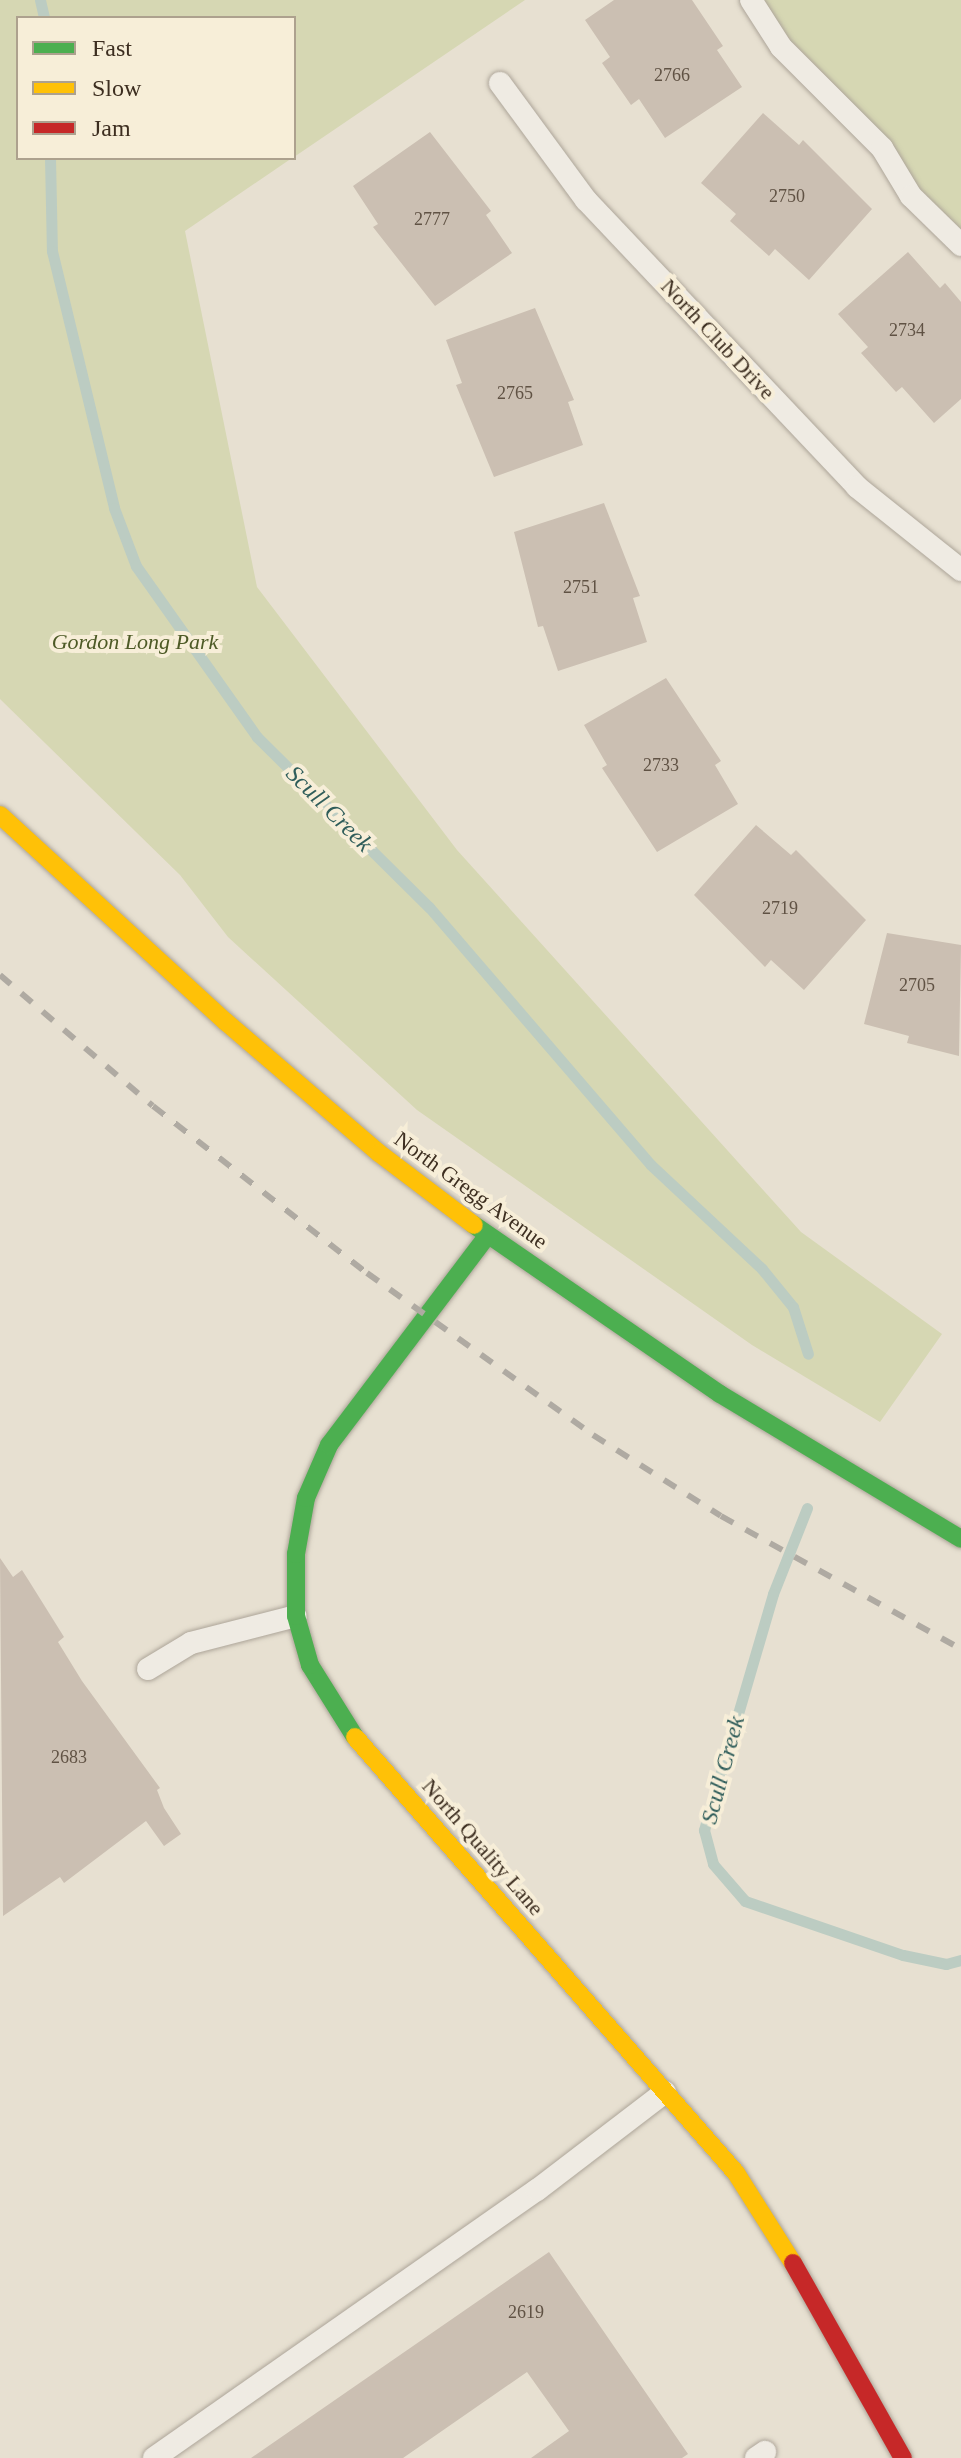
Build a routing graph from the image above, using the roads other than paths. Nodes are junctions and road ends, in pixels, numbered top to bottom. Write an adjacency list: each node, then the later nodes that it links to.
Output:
1 (751, 0): 3 (lane)
2 (500, 83): 4 (lane, North Club Drive)
3 (961, 245)
4 (961, 570)
5 (0, 815): 6 (street, North Gregg Avenue)
6 (488, 1235): 7 (street, North Gregg Avenue); 8 (street, North Quality Lane)
7 (961, 1539)
8 (296, 1616): 9 (lane); 10 (street, North Quality Lane)
9 (148, 1669)
10 (665, 2092): 11 (lane); 12 (street, North Quality Lane)
11 (154, 2458)
12 (903, 2458)

